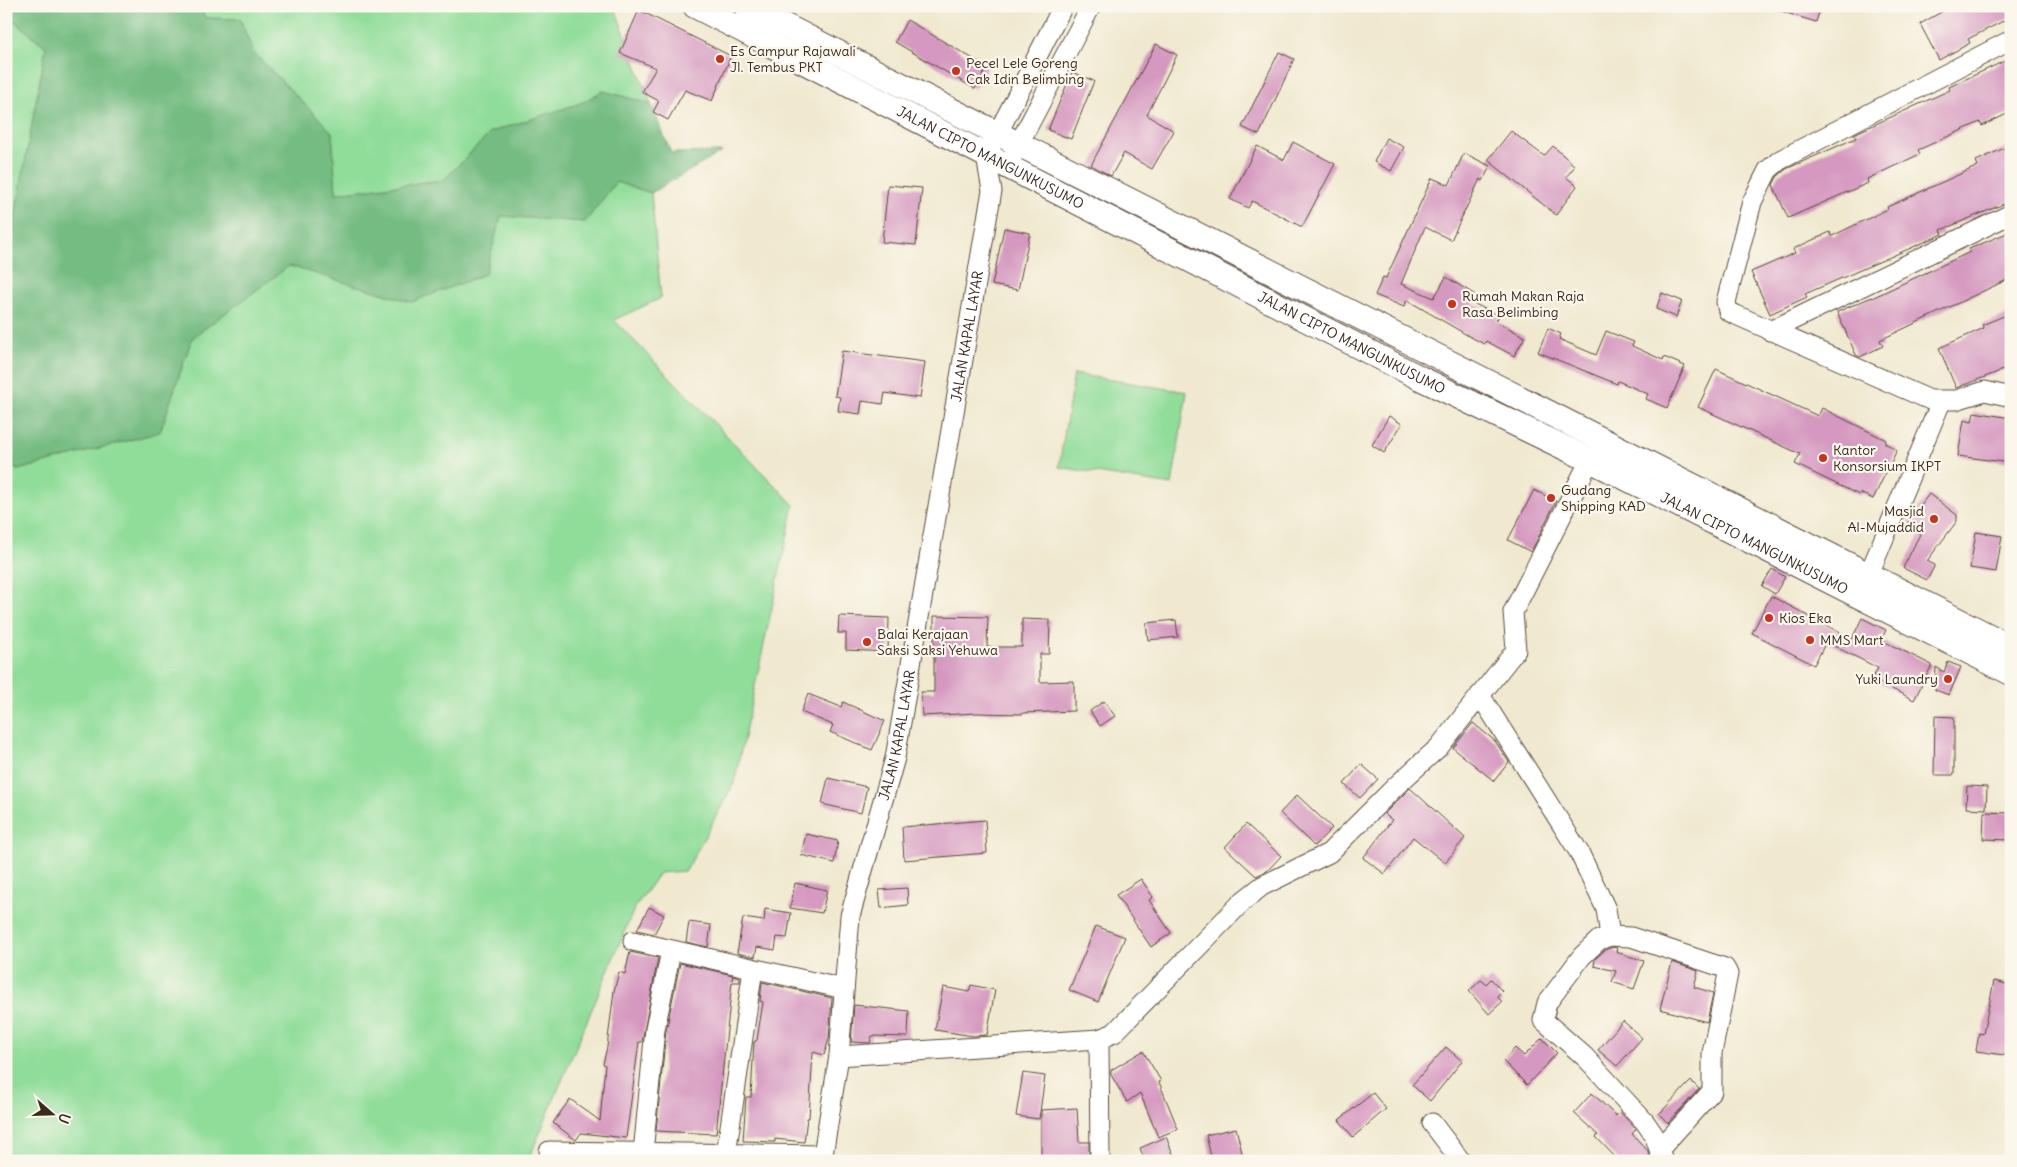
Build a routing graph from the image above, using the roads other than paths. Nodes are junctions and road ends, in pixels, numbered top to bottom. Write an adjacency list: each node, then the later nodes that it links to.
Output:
1 (695, 6): 7 (street, JALAN CIPTO MANGUNKUSUMO)
2 (746, 6): 6 (street, JALAN CIPTO MANGUNKUSUMO)
3 (1063, 6): 6 (street)
4 (1091, 6): 8 (street)
5 (2011, 40): 11 (street)
6 (996, 134): 7 (street); 8 (street, JALAN CIPTO MANGUNKUSUMO)
7 (986, 156): 8 (street, JALAN CIPTO MANGUNKUSUMO); 9 (street)
8 (1013, 156): 9 (street); 16 (street, JALAN CIPTO MANGUNKUSUMO); 17 (street, JALAN CIPTO MANGUNKUSUMO)
9 (992, 191): 25 (street, JALAN KAPAL LAYAR)
10 (2011, 214): 11 (street)
11 (1770, 331): 15 (street)
12 (2011, 380): 13 (street)
13 (1985, 391): 14 (street); 15 (street)
14 (2011, 396)
15 (1941, 402): 17 (street)
16 (1590, 460): 19 (street, JALAN CIPTO MANGUNKUSUMO); 20 (street)
17 (1869, 574): 18 (street, JALAN CIPTO MANGUNKUSUMO)
18 (2011, 647)
19 (2011, 673)
20 (1480, 695): 21 (street); 26 (street)
21 (1610, 936): 32 (street); 32 (street)
22 (633, 941): 23 (street)
23 (671, 951): 24 (street); 30 (street)
24 (753, 970): 25 (street); 31 (street)
25 (844, 989): 27 (street, JALAN KAPAL LAYAR)
26 (1099, 1039): 27 (street); 34 (street)
27 (839, 1056): 33 (street, JALAN KAPAL LAYAR)
28 (1432, 1123): 35 (street)
29 (549, 1151): 30 (street)
30 (643, 1153): 31 (street)
31 (726, 1154): 33 (street)
32 (1661, 1155)
33 (822, 1158)
34 (1100, 1161)
35 (1462, 1161)

